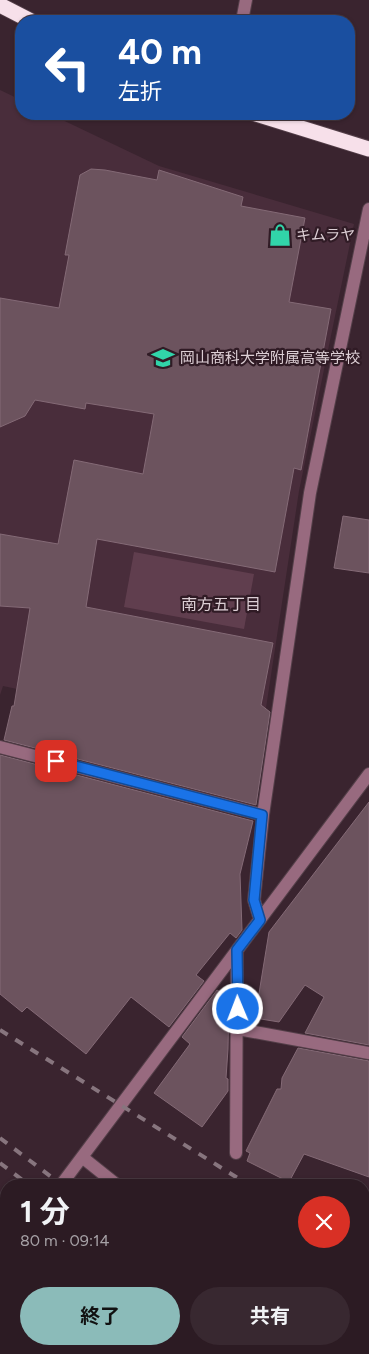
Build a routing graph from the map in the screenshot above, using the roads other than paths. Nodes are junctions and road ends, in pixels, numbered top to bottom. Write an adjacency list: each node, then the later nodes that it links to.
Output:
1 (246, 0): 4 (street)
2 (0, 5): 3 (highway)
3 (19, 15)
4 (243, 15)
5 (275, 120): 6 (highway)
6 (369, 149)
7 (369, 209): 10 (street)
8 (0, 746): 10 (street)
9 (369, 774): 11 (street)
10 (262, 815): 11 (street)
11 (260, 920): 12 (street)
12 (237, 950): 13 (street); 16 (street)
13 (238, 1029): 14 (street); 15 (street)
14 (369, 1053)
15 (236, 1153)
16 (82, 1157): 17 (street); 18 (street)
17 (66, 1179)
18 (110, 1179)

